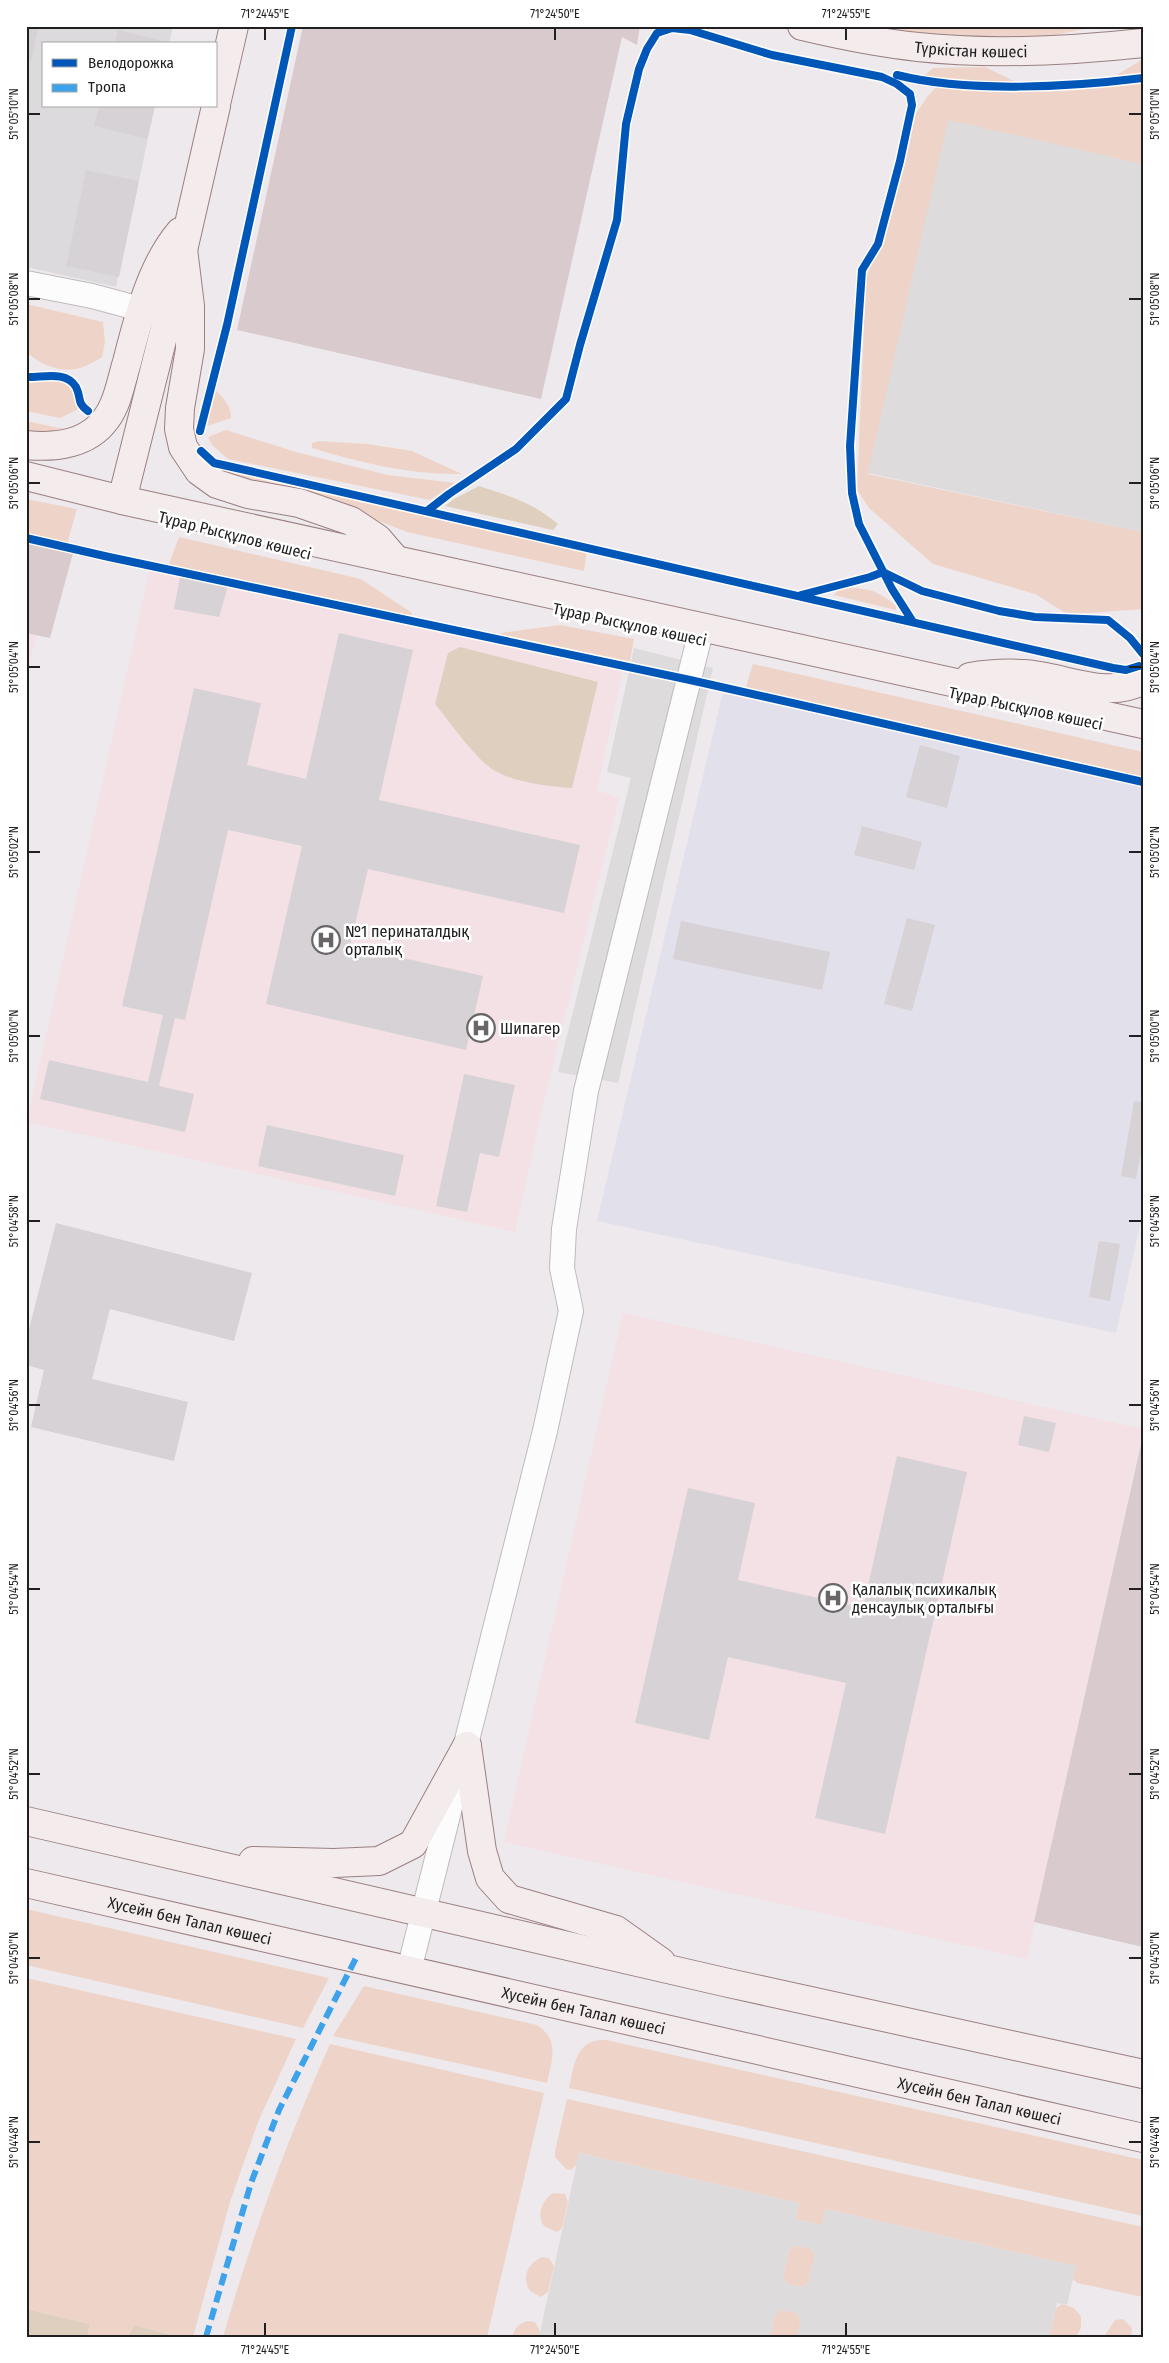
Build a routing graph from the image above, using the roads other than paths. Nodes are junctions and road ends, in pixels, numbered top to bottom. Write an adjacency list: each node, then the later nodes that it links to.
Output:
1 (234, 26): 4 (street)
2 (802, 26): 3 (street, Түркістан көшесі)
3 (1143, 44)
4 (218, 96)
5 (215, 108): 6 (street)
6 (188, 221): 7 (street); 9 (street)
7 (183, 250): 10 (street); 14 (street)
8 (26, 283): 9 (street)
9 (141, 310): 10 (street); 11 (street)
10 (168, 316): 13 (street)
11 (26, 445)
12 (26, 476): 13 (street, Тұрар Рысқұлов көшесі)
13 (122, 500): 14 (street, Тұрар Рысқұлов көшесі); 15 (street, Тұрар Рысқұлов көшесі)
14 (396, 560): 17 (street, Тұрар Рысқұлов көшесі)
15 (698, 639): 19 (street, Тұрар Рысқұлов көшесі); 20 (street)
16 (1143, 680): 17 (street)
17 (944, 681): 18 (street, Тұрар Рысқұлов көшесі)
18 (1143, 724)
19 (1143, 733)
20 (467, 1746): 22 (street); 24 (street); 26 (street)
21 (26, 1821): 22 (street)
22 (203, 1860): 24 (street)
23 (26, 1883): 25 (street, Хусейн бен Талал көшесі)
24 (424, 1913): 25 (street); 26 (street)
25 (409, 1970): 28 (street, Хусейн бен Талал көшесі)
26 (672, 1970): 27 (street)
27 (1143, 2074)
28 (1143, 2138)

